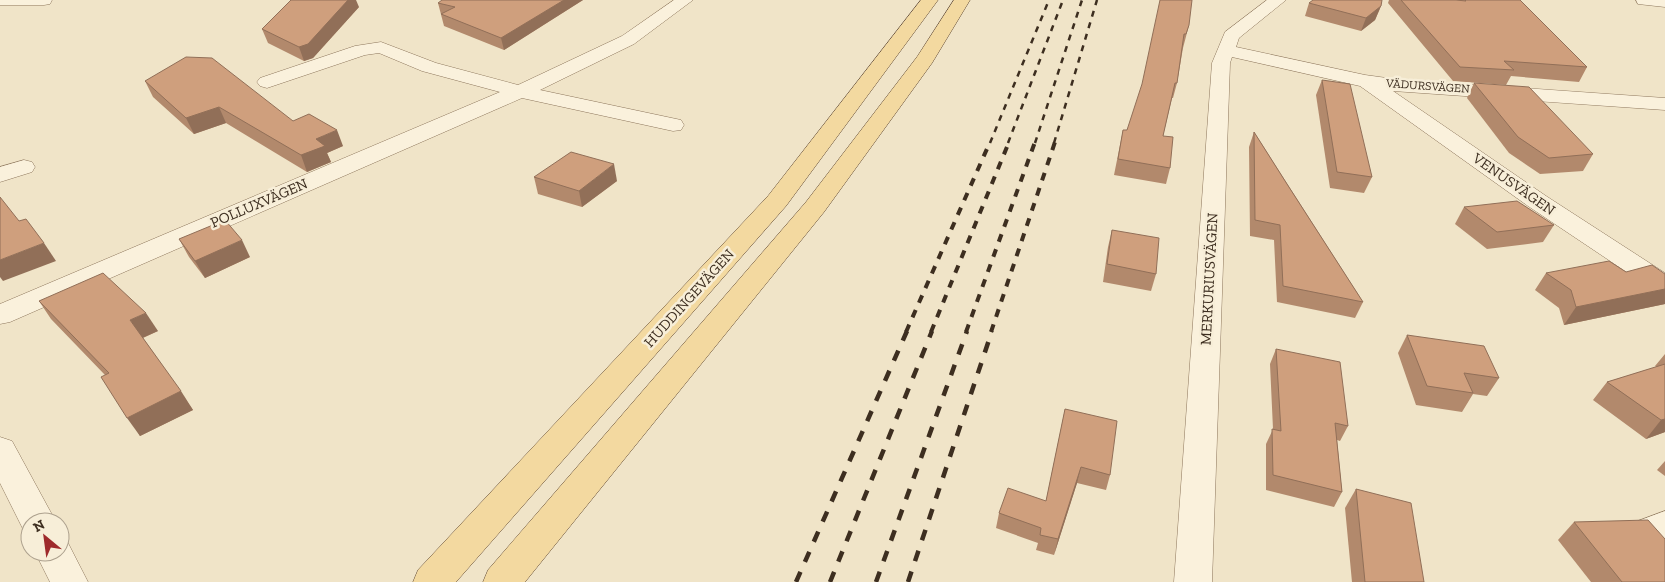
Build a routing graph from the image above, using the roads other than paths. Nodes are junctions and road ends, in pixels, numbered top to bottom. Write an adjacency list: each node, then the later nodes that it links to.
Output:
1 (0, 0): 2 (street)
2 (44, 0)
3 (685, 0): 12 (street, POLLUXVÄGEN)
4 (930, 0): 23 (main road, HUDDINGEVÄGEN)
5 (962, 0): 24 (main road)
6 (1278, 0): 9 (street, MERKURIUSVÄGEN)
7 (1644, 0): 8 (street)
8 (1665, 2)
9 (1225, 50): 10 (street, VÄDURSVÄGEN); 25 (street, MERKURIUSVÄGEN)
10 (1365, 81): 13 (street, VÄDURSVÄGEN); 17 (street, VENUSVÄGEN)
11 (267, 82): 12 (street)
12 (518, 91): 14 (street); 18 (street, POLLUXVÄGEN)
13 (1665, 104)
14 (673, 125)
15 (24, 167): 16 (street)
16 (0, 175)
17 (1665, 285)
18 (0, 315)
19 (0, 450): 20 (street)
20 (33, 512)
21 (59, 562): 22 (street)
22 (69, 582)
23 (432, 582)
24 (502, 582)
25 (1193, 582)

